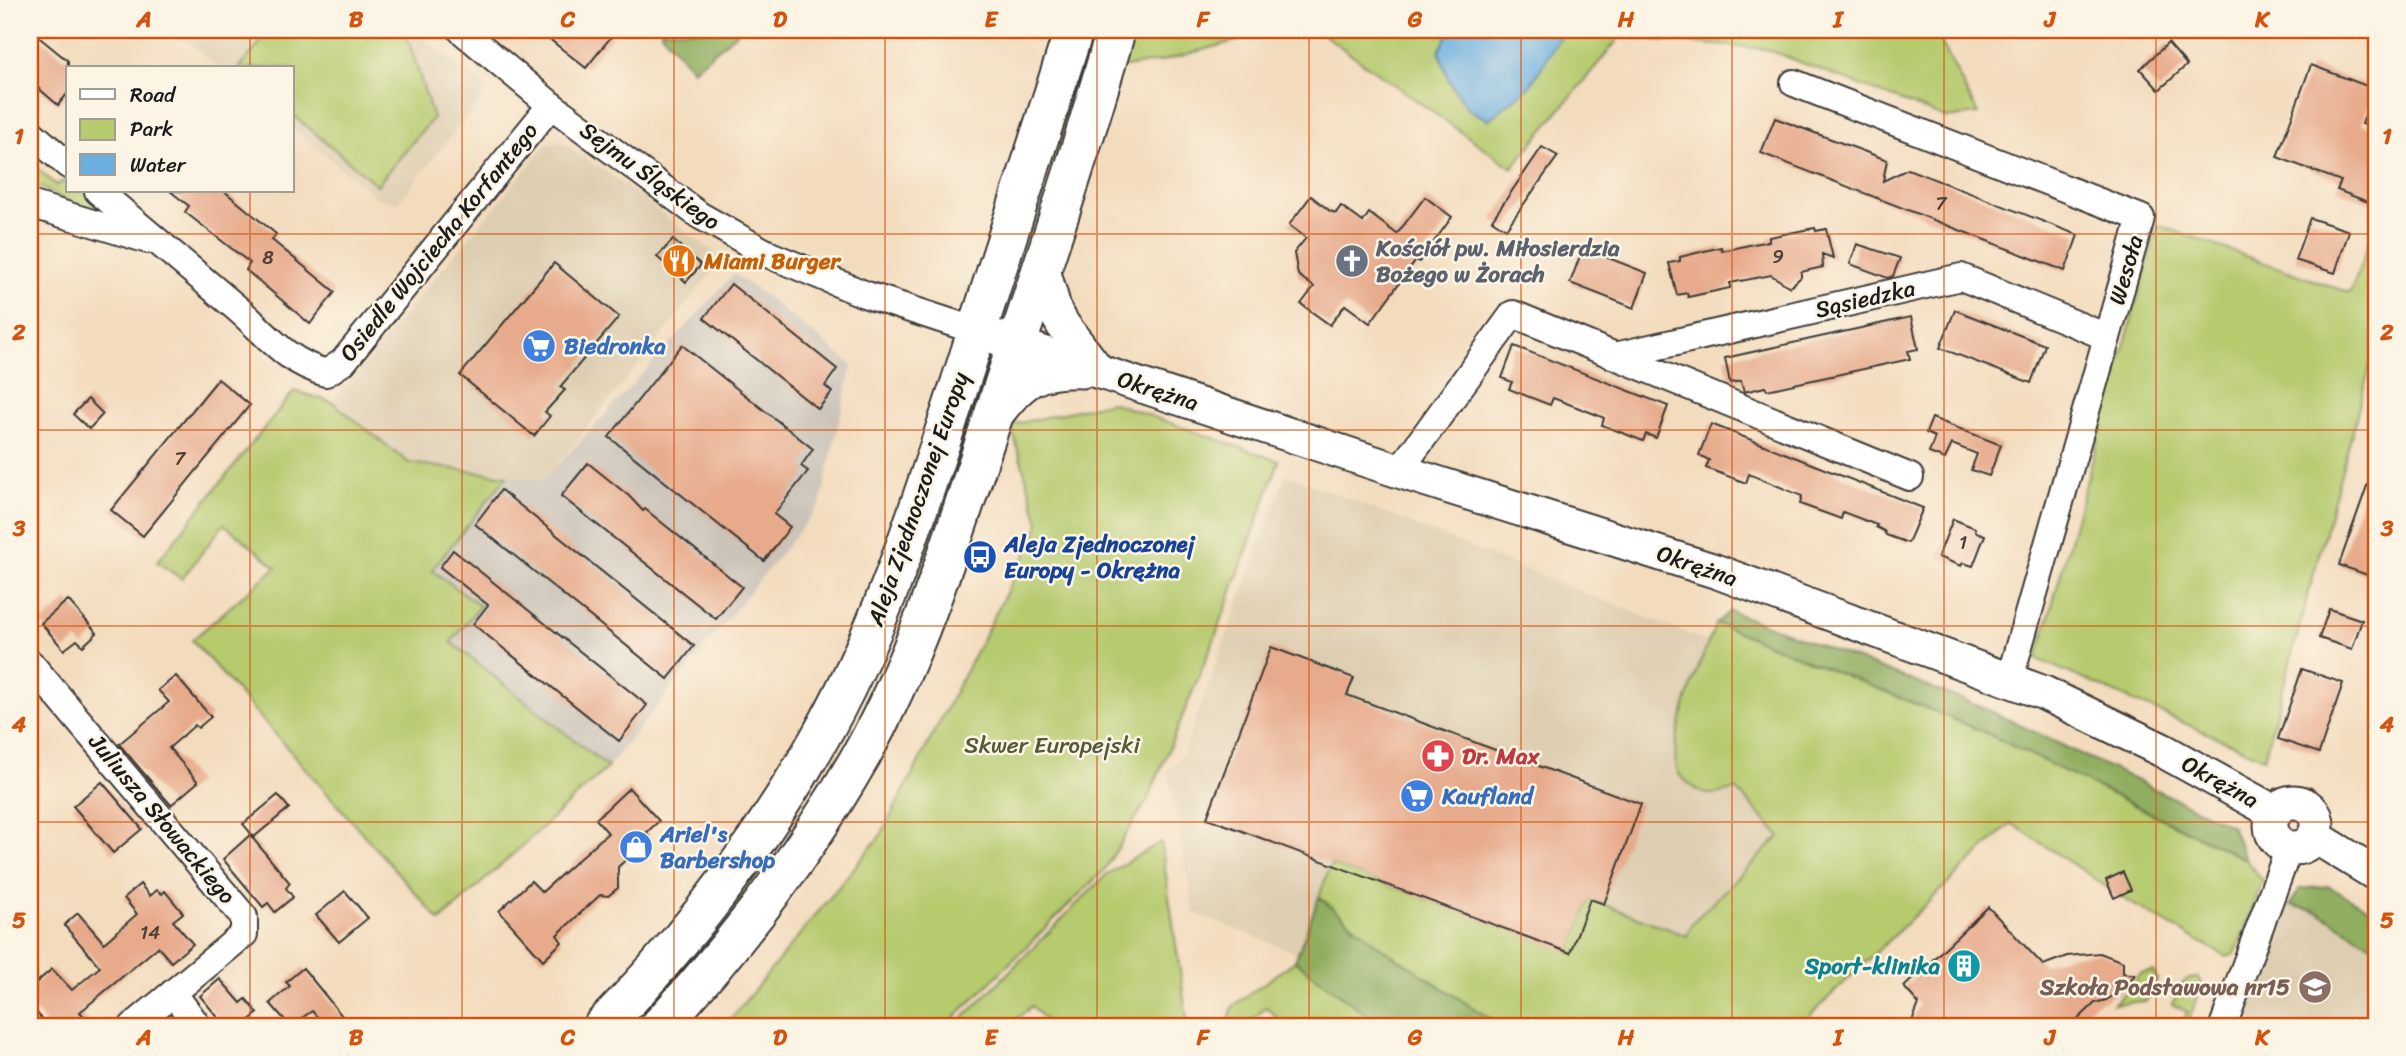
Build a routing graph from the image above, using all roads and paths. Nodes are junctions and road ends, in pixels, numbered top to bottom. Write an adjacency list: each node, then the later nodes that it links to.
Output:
1 (461, 30): 5 (street, Sejmu Śląskiego)
2 (1074, 30): 12 (main road, Aleja Zjednoczonej Europy)
3 (1116, 30): 11 (main road, Aleja Zjednoczonej Europy)
4 (1794, 83): 13 (street, Wesoła)
5 (551, 105): 10 (street, Osiedle Wojciecha Korfantego); 12 (street, Sejmu Śląskiego)
6 (30, 132): 7 (street)
7 (66, 163)
8 (99, 192): 10 (street, Osiedle Wojciecha Korfantego)
9 (30, 204): 10 (street, Osiedle Wojciecha Korfantego)
10 (160, 243)
11 (1042, 266): 14 (main road, Aleja Zjednoczonej Europy); 16 (street)
12 (977, 331): 14 (street, Okrężna); 27 (main road, Aleja Zjednoczonej Europy)
13 (2106, 337): 15 (street, Sąsiedzka); 21 (street, Wesoła)
14 (1017, 344): 16 (street, Okrężna); 17 (main road, Aleja Zjednoczonej Europy)
15 (1615, 356): 18 (street); 19 (street)
16 (1099, 372): 17 (street, Okrężna); 18 (street, Okrężna)
17 (991, 421): 28 (main road, Aleja Zjednoczonej Europy)
18 (1399, 471): 21 (street, Okrężna)
19 (1910, 477)
20 (30, 663): 24 (street, Juliusza Słowackiego)
21 (2009, 681): 22 (street, Okrężna)
22 (2302, 842): 23 (street); 29 (street)
23 (2376, 874)
24 (173, 993): 25 (street, Juliusza Słowackiego); 26 (street)
25 (133, 1026)
26 (198, 1026)
27 (603, 1026)
28 (660, 1026)
29 (2223, 1026)

